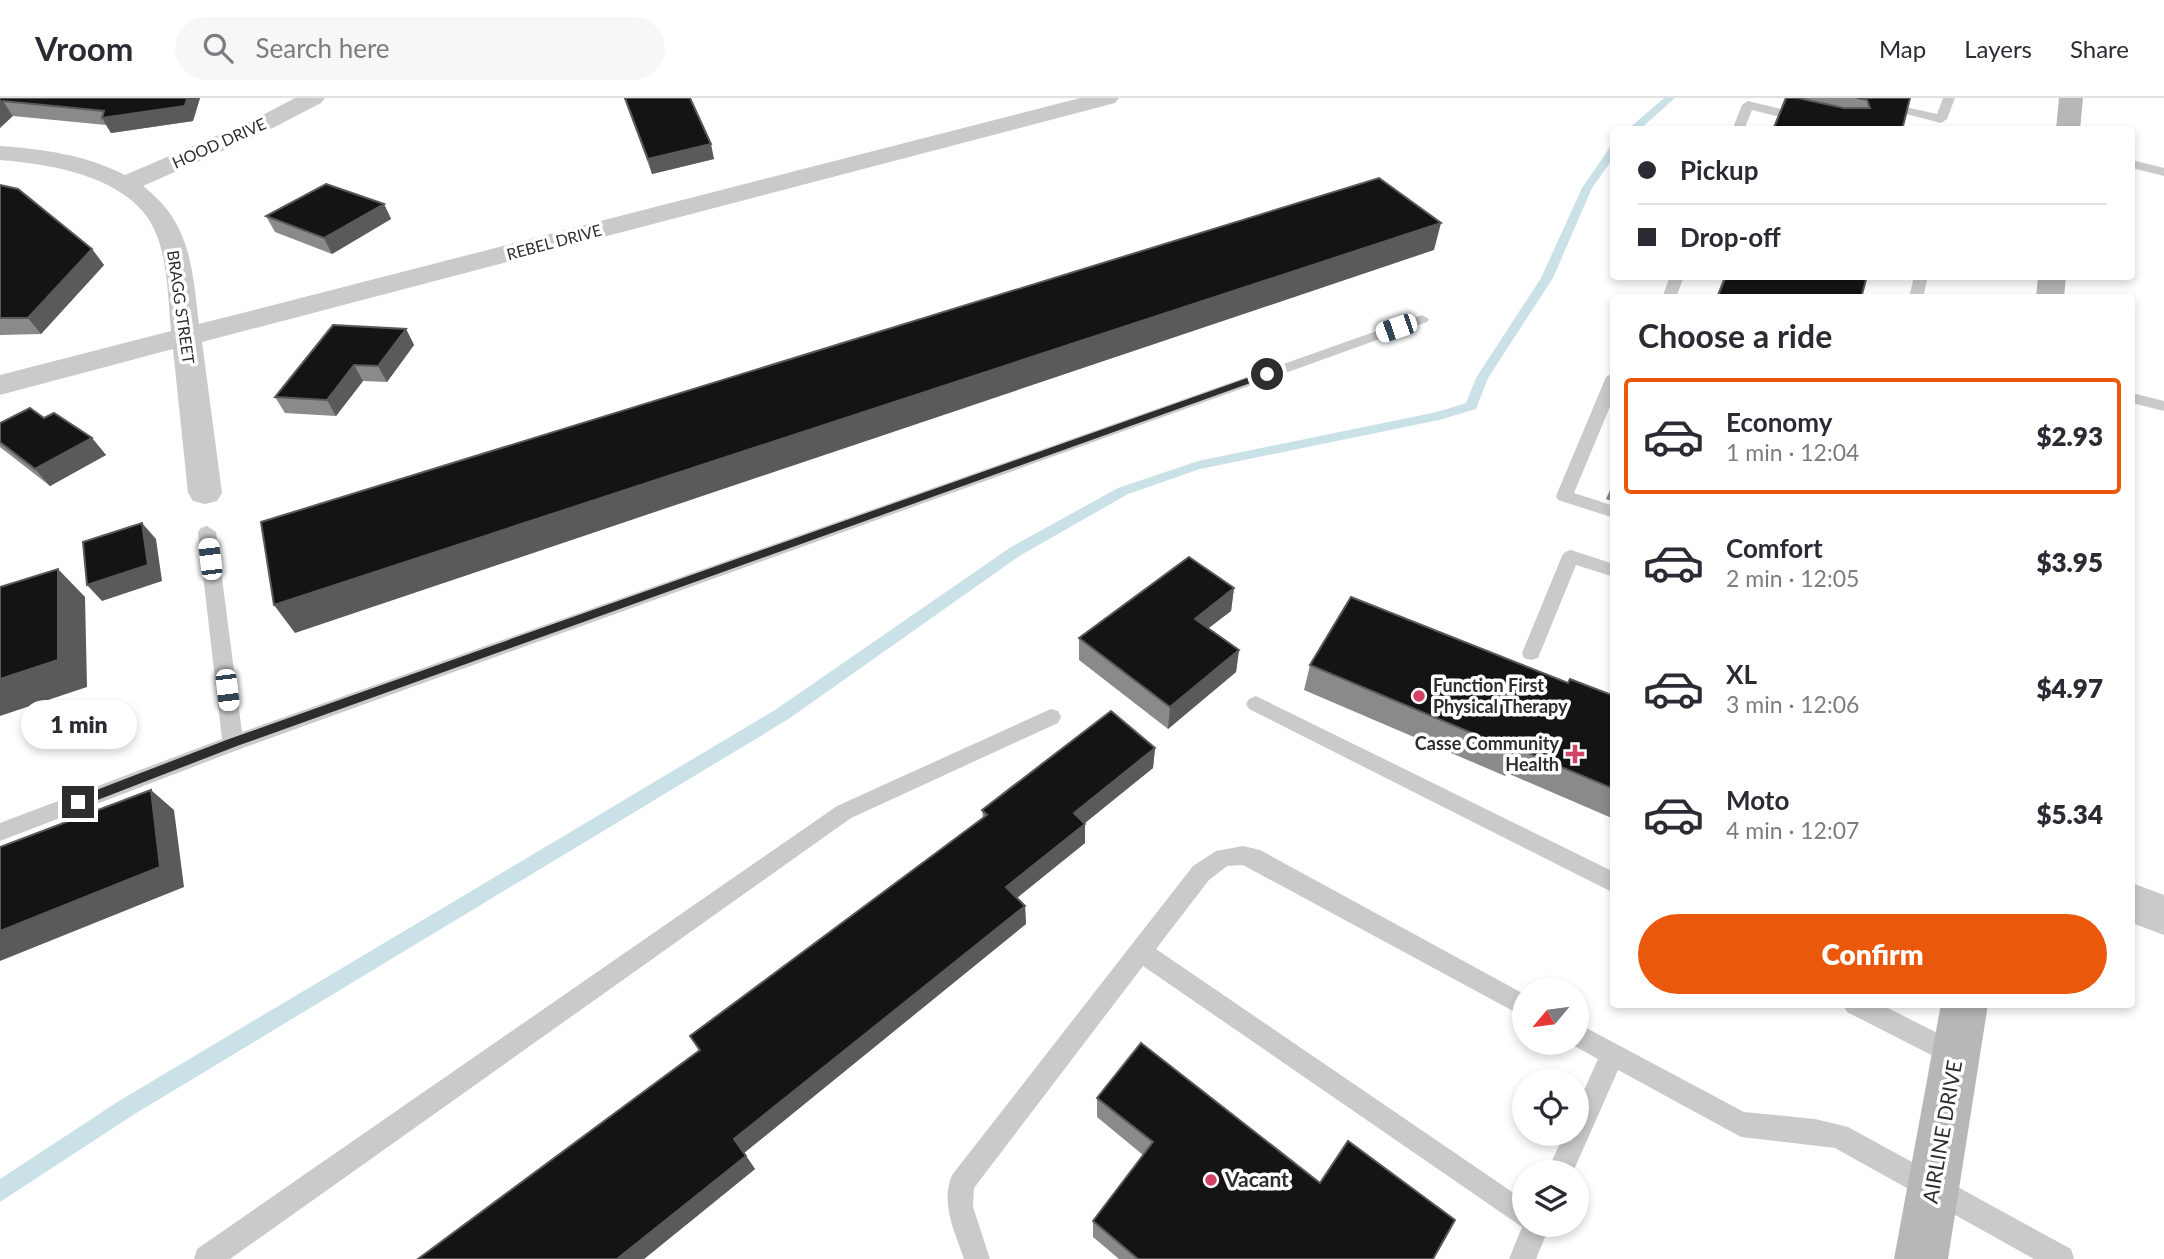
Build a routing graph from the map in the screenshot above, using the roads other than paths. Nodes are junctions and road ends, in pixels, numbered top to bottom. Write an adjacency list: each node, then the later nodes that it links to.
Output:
1 (313, 98): 15 (street, HOOD DRIVE)
2 (1107, 98): 17 (street, REBEL DRIVE)
3 (1850, 98): 6 (lane)
4 (1891, 98): 6 (lane)
5 (2071, 98): 11 (main road)
6 (1949, 100)
7 (1745, 111): 8 (lane); 9 (lane); 10 (lane)
8 (1739, 126)
9 (1809, 126)
10 (1834, 126)
11 (2068, 126)
12 (0, 153): 15 (street, BRAGG STREET)
13 (2135, 165): 14 (lane)
14 (2164, 172)
15 (123, 185): 17 (street, BRAGG STREET)
16 (1422, 319): 29 (lane)
17 (186, 337): 18 (street, REBEL DRIVE); 22 (street, BRAGG STREET)
18 (0, 385)
19 (1610, 387): 23 (lane)
20 (2135, 399): 21 (lane)
21 (2164, 406)
22 (205, 493)
23 (1610, 511)
24 (207, 532): 29 (lane)
25 (1610, 571): 26 (lane)
26 (1531, 653)
27 (1256, 704): 31 (lane)
28 (1051, 717): 45 (lane)
29 (233, 743): 30 (lane)
30 (0, 832)
31 (1610, 881)
32 (2135, 904): 33 (street)
33 (2164, 915)
34 (1140, 951): 35 (lane); 43 (lane); 46 (lane)
35 (1512, 999)
36 (1863, 1008): 40 (lane)
37 (1964, 1008): 40 (main road, AIRLINE DRIVE)
38 (1589, 1041): 39 (lane)
39 (1613, 1054): 41 (lane); 42 (lane)
40 (1956, 1055): 42 (main road, AIRLINE DRIVE)
41 (1565, 1160)
42 (1933, 1189): 48 (main road, AIRLINE DRIVE); 49 (lane)
43 (1512, 1207)
44 (1532, 1237): 47 (lane)
45 (207, 1259)
46 (977, 1259)
47 (1522, 1259)
48 (1921, 1259)
49 (2062, 1259)

